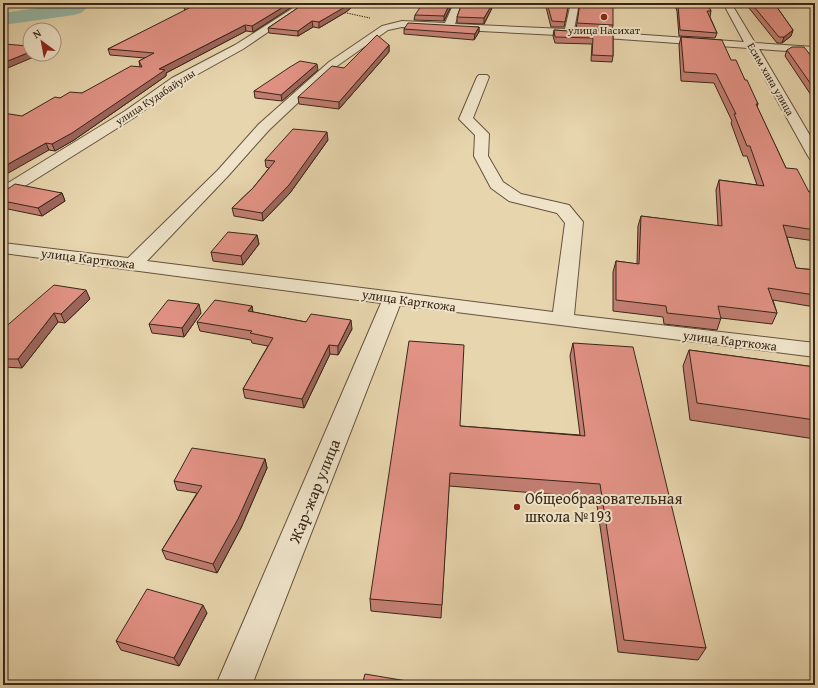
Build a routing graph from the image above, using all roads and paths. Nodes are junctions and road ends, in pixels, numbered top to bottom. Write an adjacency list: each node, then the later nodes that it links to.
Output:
1 (307, 3): 13 (street, улица Кудабайулы)
2 (458, 3): 7 (street)
3 (575, 3): 8 (street)
4 (727, 3): 9 (street, Есим хана улица)
5 (339, 12): 6 (path)
6 (395, 25): 7 (street); 15 (street)
7 (449, 26): 8 (street)
8 (569, 32): 9 (street)
9 (752, 46): 10 (street); 12 (street, Есим хана улица)
10 (815, 50)
11 (483, 77): 17 (street)
12 (815, 156)
13 (3, 193)
14 (3, 248): 15 (street, улица Карткожа)
15 (133, 264): 16 (street, улица Карткожа)
16 (392, 298): 17 (street, улица Карткожа); 19 (street, Жар-жар улица)
17 (563, 320): 18 (street, улица Карткожа)
18 (815, 350)
19 (234, 685)

